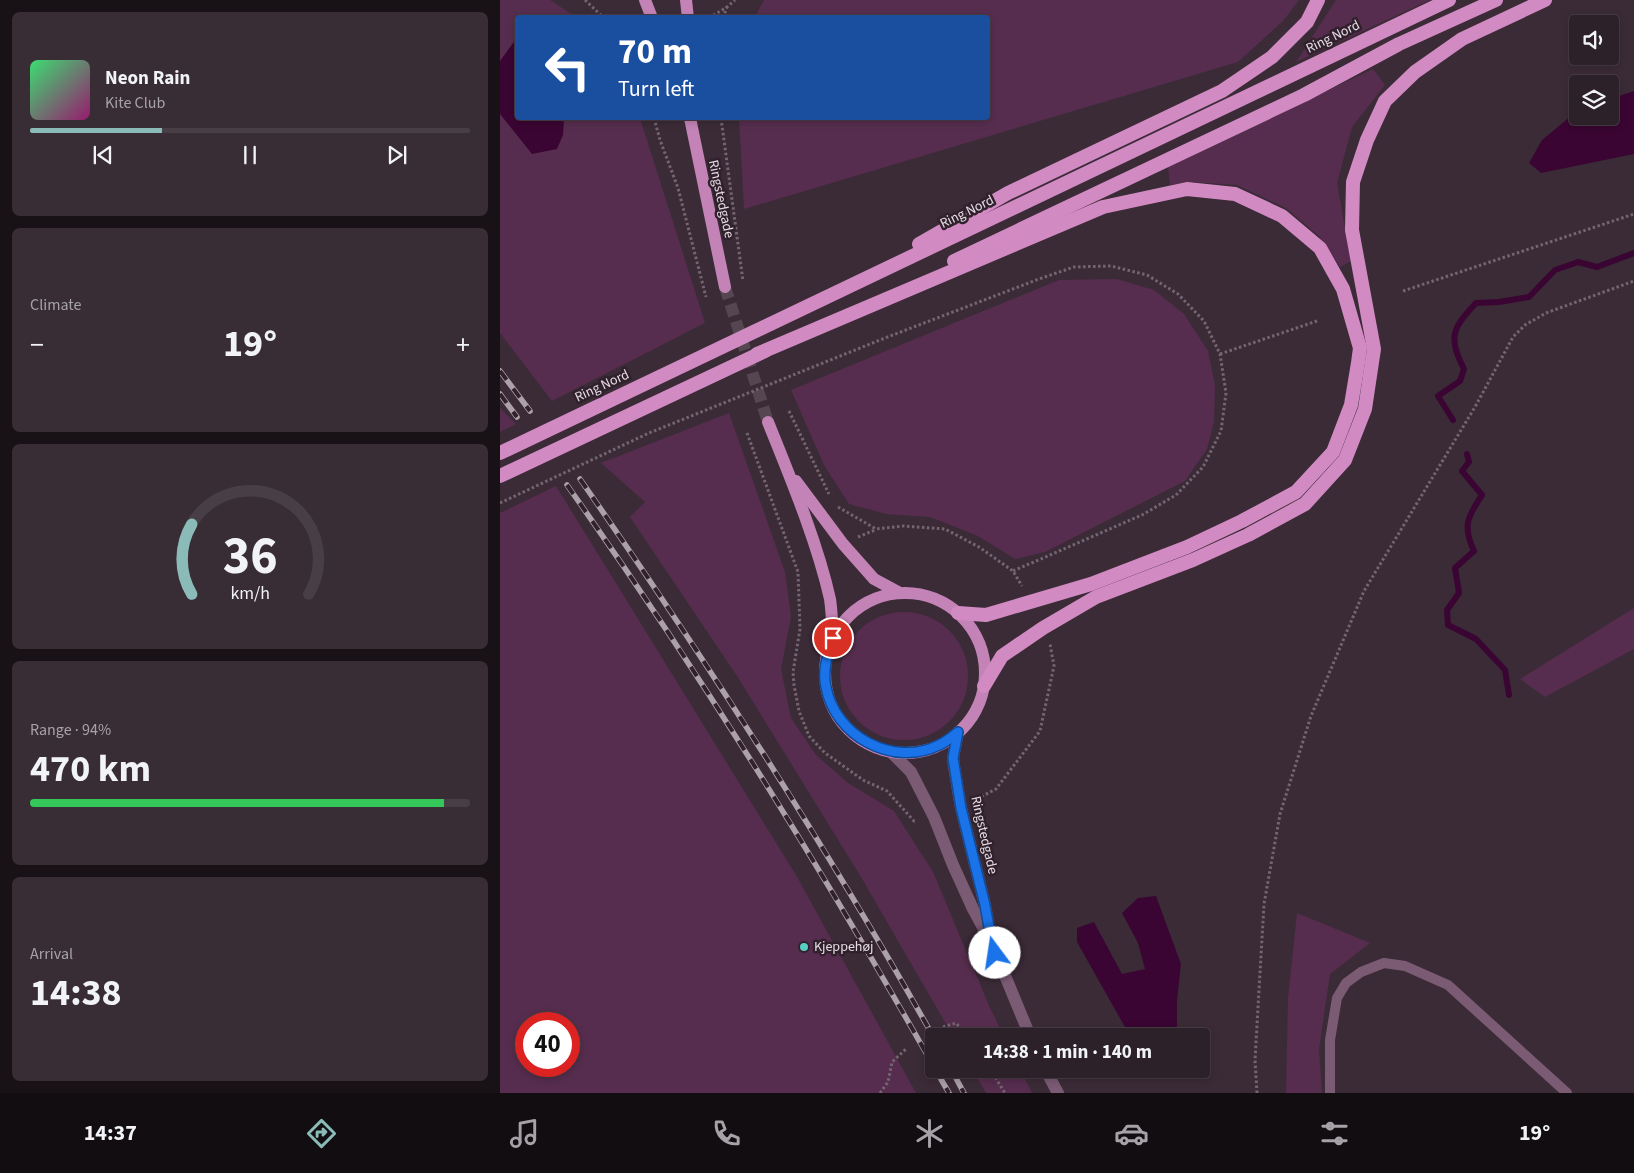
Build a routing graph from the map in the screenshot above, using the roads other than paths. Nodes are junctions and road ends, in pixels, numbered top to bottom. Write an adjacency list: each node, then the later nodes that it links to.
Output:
1 (645, 0): 7 (main road)
2 (686, 0): 8 (main road)
3 (1318, 0): 11 (highway)
4 (1449, 0): 11 (highway, Ring Nord)
5 (1496, 0): 12 (highway)
6 (1545, 0): 20 (highway)
7 (651, 15)
8 (688, 15)
9 (690, 120): 10 (main road, Ringstedgade)
10 (725, 287)
11 (826, 298): 14 (highway, Ring Nord)
12 (757, 354): 16 (highway); 18 (highway)
13 (768, 422): 15 (main road)
14 (500, 453)
15 (788, 471): 17 (main road); 19 (main road)
16 (500, 476)
17 (900, 593): 18 (main road); 19 (main road)
18 (958, 613): 20 (main road)
19 (833, 638): 22 (main road)
20 (984, 686): 21 (main road)
21 (958, 732): 22 (main road); 23 (street, Ringstedgade)
22 (892, 752): 23 (street, Ringstedgade)
23 (992, 944): 24 (street, Ringstedgade)
24 (1027, 1028)
25 (1050, 1078): 26 (street)
26 (1058, 1093)
27 (1330, 1093): 28 (lane)
28 (1566, 1093)

